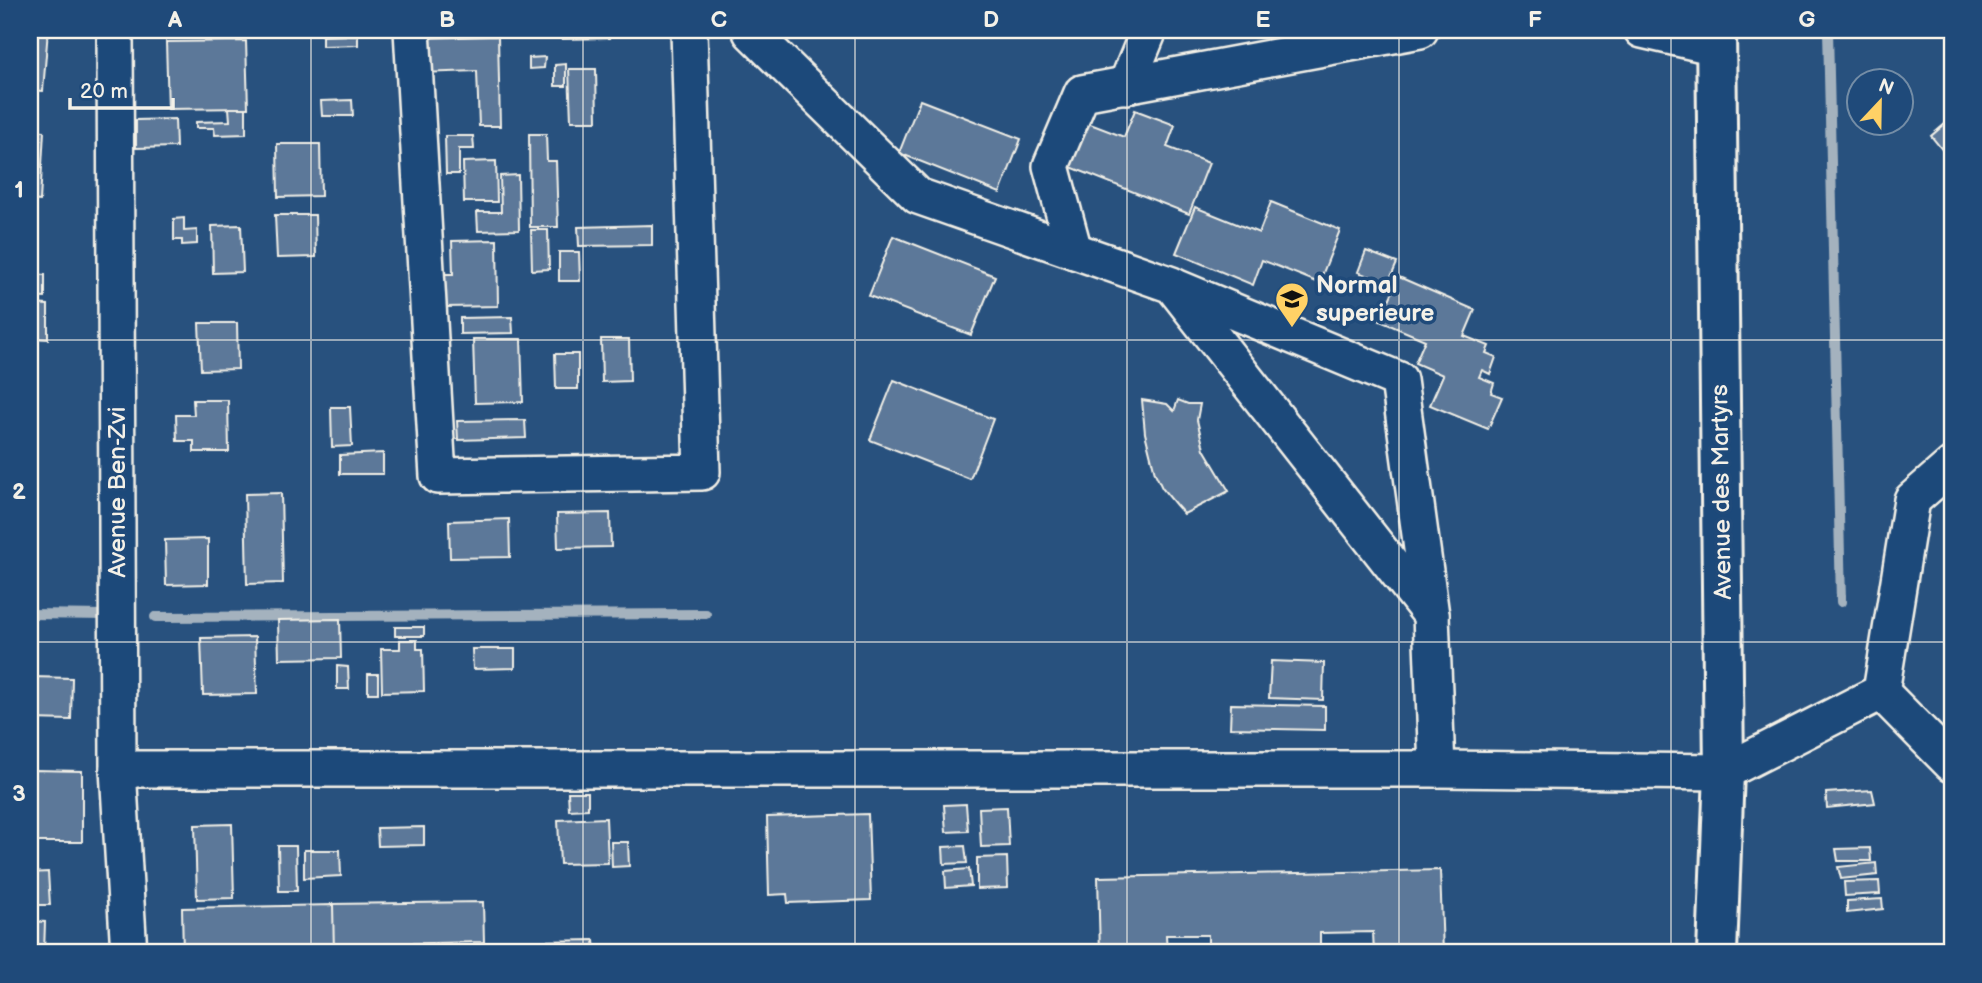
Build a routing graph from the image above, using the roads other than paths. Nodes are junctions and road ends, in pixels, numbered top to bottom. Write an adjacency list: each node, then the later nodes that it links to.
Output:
1 (115, 30): 16 (street, Avenue Ben-Zvi)
2 (412, 30): 3 (street)
3 (689, 30)
4 (760, 30): 10 (street)
5 (1149, 30): 9 (street)
6 (1420, 30): 9 (street)
7 (1642, 30): 8 (street)
8 (1716, 38): 18 (main road, Avenue des Martyrs)
9 (1126, 86): 10 (street)
10 (1074, 251): 11 (street)
11 (1172, 285): 13 (street); 13 (street)
12 (1952, 465): 14 (street)
13 (1431, 615): 17 (street)
14 (1881, 692): 15 (street); 18 (street)
15 (1952, 764)
16 (118, 769): 17 (street); 19 (street, Avenue Ben-Zvi)
17 (1437, 769): 18 (street)
18 (1724, 772): 20 (main road, Avenue des Martyrs)
19 (130, 953)
20 (1717, 953)

